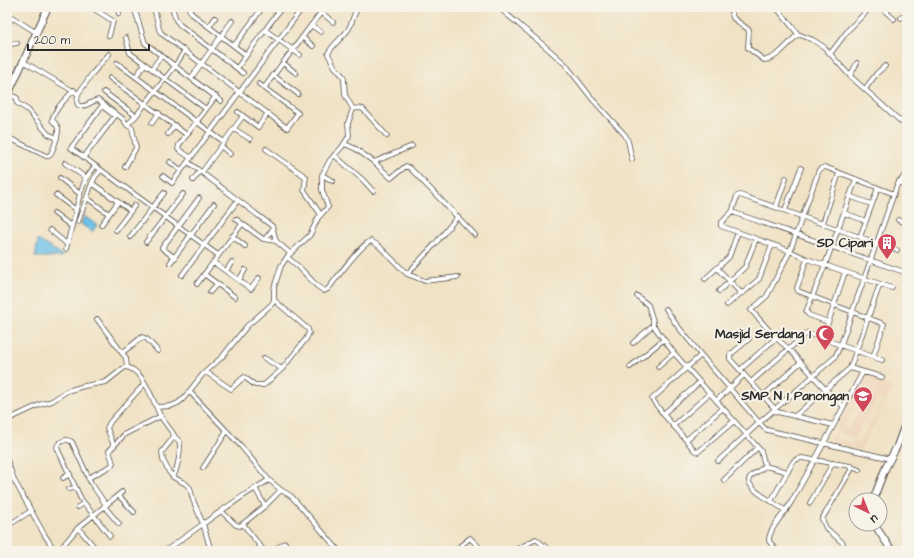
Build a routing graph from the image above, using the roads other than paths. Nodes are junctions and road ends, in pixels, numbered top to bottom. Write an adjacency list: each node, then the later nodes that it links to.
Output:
1 (48, 7): 35 (street)
2 (91, 7): 37 (street)
3 (118, 7): 23 (street)
4 (134, 7): 53 (street)
5 (154, 7): 47 (street)
6 (172, 7): 46 (street)
7 (188, 7): 32 (street)
8 (263, 7): 44 (street)
9 (282, 7): 33 (street)
10 (303, 7): 41 (street)
11 (325, 7): 19 (street)
12 (359, 7): 86 (street)
13 (498, 7): 115 (street)
14 (730, 7): 36 (street)
15 (776, 7): 36 (street)
16 (871, 7): 50 (street)
17 (881, 7): 20 (street)
18 (891, 7): 20 (street)
19 (321, 12): 29 (street); 31 (street)
20 (886, 12): 27 (street)
21 (907, 13): 26 (street)
22 (7, 14): 24 (street)
23 (119, 14)
24 (13, 18): 30 (street); 35 (street)
25 (215, 18): 32 (street)
26 (902, 18)
27 (894, 19)
28 (232, 21): 38 (street)
29 (333, 22)
30 (7, 24)
31 (311, 25): 34 (street); 39 (street)
32 (209, 27): 38 (street)
33 (265, 30): 41 (street); 51 (street)
34 (321, 32)
35 (37, 33): 54 (street)
36 (798, 34): 50 (street)
37 (109, 36)
38 (221, 36): 44 (street); 46 (street)
39 (302, 37): 45 (street); 48 (street)
40 (126, 38): 59 (street)
41 (279, 40): 48 (street); 78 (street)
42 (7, 42): 43 (street)
43 (17, 43)
44 (234, 46): 51 (street)
45 (313, 46)
46 (212, 49): 56 (street); 62 (street)
47 (185, 50): 56 (street); 60 (street)
48 (293, 50): 52 (street); 57 (street)
49 (109, 54): 79 (street)
50 (830, 54): 68 (street)
51 (246, 55): 62 (street)
52 (300, 55)
53 (161, 56): 60 (street); 63 (street)
54 (24, 62): 75 (street); 81 (street)
55 (117, 63): 67 (street)
56 (202, 63): 71 (street); 78 (street)
57 (283, 63): 64 (street); 66 (street)
58 (857, 63): 68 (street)
59 (145, 64): 63 (street); 67 (street)
60 (175, 66): 70 (street); 71 (street)
61 (885, 66): 74 (street)
62 (237, 68): 65 (street)
63 (152, 69): 70 (street)
64 (296, 72)
65 (243, 73)
66 (273, 75): 73 (street); 80 (street)
67 (136, 76): 76 (street)
68 (850, 76): 74 (street)
69 (110, 78): 84 (street)
70 (166, 78): 76 (street); 85 (street)
71 (191, 78): 82 (street)
72 (259, 84): 73 (street)
73 (264, 88): 89 (street)
74 (865, 89): 94 (street)
75 (74, 90): 79 (street); 105 (street)
76 (156, 91): 84 (street); 93 (street)
77 (104, 92): 90 (street)
78 (240, 92): 89 (street); 100 (street)
79 (78, 94): 96 (street)
80 (298, 94)
81 (8, 96): 105 (street)
82 (216, 96): 83 (street); 85 (street)
83 (221, 101)
84 (146, 103): 88 (street); 90 (street)
85 (206, 109): 93 (street)
86 (353, 109): 103 (street); 108 (street)
87 (238, 112): 91 (street)
88 (159, 113): 95 (street); 97 (street)
89 (268, 113): 91 (street)
90 (136, 116): 96 (street)
91 (243, 116): 99 (street)
92 (907, 117): 94 (street)
93 (197, 122): 100 (street); 102 (street)
94 (902, 122): 98 (street)
95 (152, 123)
96 (127, 125): 121 (street)
97 (175, 125): 101 (street); 102 (street)
98 (907, 127)
99 (234, 129): 106 (street); 107 (street)
100 (210, 132): 107 (street); 116 (street)
101 (168, 134)
102 (187, 135): 116 (street)
103 (387, 136)
104 (7, 137): 105 (street)
105 (57, 138)
106 (250, 139)
107 (224, 142): 109 (street)
108 (345, 144): 113 (street); 118 (street)
109 (221, 146): 112 (street); 125 (street)
110 (412, 146): 118 (street)
111 (266, 149): 163 (street)
112 (230, 154)
113 (334, 155): 128 (street); 140 (street)
114 (84, 157): 114 (street); 120 (street)
115 (632, 159)
116 (189, 160): 124 (street); 125 (street)
117 (170, 162): 124 (street)
118 (374, 162): 164 (street)
119 (65, 163): 131 (street)
120 (95, 166): 123 (street); 131 (street)
121 (125, 167)
122 (801, 168): 157 (street)
123 (102, 170): 137 (street); 154 (street)
124 (181, 170): 129 (street)
125 (201, 172): 134 (street); 149 (street)
126 (839, 173): 133 (street); 165 (street); 171 (street)
127 (907, 174): 136 (street)
128 (322, 175): 135 (street); 163 (street)
129 (163, 176)
130 (60, 178): 142 (street)
131 (86, 178): 142 (street)
132 (786, 178): 155 (street)
133 (856, 179): 138 (street); 146 (street)
134 (193, 180)
135 (333, 181)
136 (899, 181): 139 (street); 144 (street)
137 (92, 183): 147 (street); 150 (street)
138 (878, 188): 144 (street); 152 (street)
139 (907, 188)
140 (373, 191)
141 (164, 193): 154 (street)
142 (80, 194): 156 (street)
143 (183, 194): 166 (street)
144 (894, 194): 192 (street)
145 (56, 195): 156 (street)
146 (849, 196): 152 (street); 161 (street)
147 (87, 198): 162 (street); 170 (street)
148 (199, 198): 176 (street)
149 (238, 200): 177 (street); 194 (street)
150 (118, 202): 158 (street); 162 (street)
151 (214, 204): 183 (street)
152 (871, 204): 169 (street)
153 (135, 205): 158 (street)
154 (153, 207): 166 (street); 186 (street)
155 (776, 207): 157 (street); 159 (street)
156 (76, 210): 175 (street)
157 (785, 210): 165 (street)
158 (130, 211): 180 (street)
159 (732, 212): 181 (street); 182 (street)
160 (54, 213): 175 (street)
161 (844, 213): 169 (street); 178 (street)
162 (109, 214): 174 (street)
163 (321, 215): 201 (street)
164 (458, 216): 184 (street); 217 (street)
165 (803, 216): 171 (street); 182 (street)
166 (166, 217): 176 (street); 191 (street)
167 (236, 219): 172 (street)
168 (898, 220): 173 (street)
169 (866, 221): 187 (street)
170 (78, 222)
171 (822, 223): 178 (street)
172 (242, 224): 185 (street); 188 (street)
173 (907, 224)
174 (101, 225)
175 (71, 226): 193 (street)
176 (178, 226): 183 (street); 204 (street)
177 (273, 229): 188 (street); 190 (street)
178 (837, 229): 187 (street); 197 (street)
179 (50, 230): 193 (street)
180 (116, 230)
181 (738, 232): 189 (street); 211 (street)
182 (797, 234): 197 (street); 200 (street)
183 (191, 235): 194 (street); 204 (street)
184 (475, 235)
185 (232, 236): 196 (street); 202 (street)
186 (130, 237)
187 (860, 237): 192 (street)
188 (265, 239): 190 (street)
189 (756, 239): 195 (street); 224 (street)
190 (276, 241): 201 (street)
191 (146, 242)
192 (877, 243): 199 (street); 206 (street)
193 (67, 244): 198 (street)
194 (204, 245): 202 (street); 218 (street)
195 (772, 245): 200 (street); 231 (street)
196 (245, 246)
197 (831, 247): 206 (street); 210 (street)
198 (66, 250)
199 (897, 250)
200 (790, 251): 205 (street); 244 (street)
201 (290, 253): 203 (street)
202 (218, 255): 207 (street)
203 (287, 257): 217 (street); 235 (street)
204 (175, 258): 209 (street)
205 (807, 259): 210 (street); 233 (street)
206 (871, 261): 215 (street); 222 (street)
207 (213, 262): 213 (street); 216 (street)
208 (232, 262): 213 (street)
209 (170, 263)
210 (825, 264): 214 (street); 233 (street)
211 (717, 268): 221 (street); 224 (street)
212 (245, 270): 223 (street)
213 (226, 271): 223 (street)
214 (845, 272): 222 (street); 237 (street)
215 (907, 273)
216 (204, 274): 225 (street); 226 (street)
217 (407, 274): 219 (street)
218 (182, 275)
219 (458, 277)
220 (259, 278): 223 (street)
221 (705, 279)
222 (864, 279): 227 (street); 239 (street)
223 (239, 280)
224 (730, 281): 230 (street); 231 (street)
225 (197, 284)
226 (217, 284): 229 (street); 234 (street)
227 (880, 284): 228 (street); 240 (street)
228 (892, 288)
229 (210, 292)
230 (719, 292)
231 (741, 293): 236 (street)
232 (637, 296): 243 (street)
233 (812, 297): 237 (street); 242 (street)
234 (235, 298)
235 (274, 300): 265 (street); 267 (street)
236 (727, 305)
237 (834, 305): 239 (street); 242 (street)
238 (666, 309): 255 (street)
239 (852, 312): 240 (street); 249 (street)
240 (868, 318): 251 (street); 256 (street)
241 (97, 319): 253 (street)
242 (828, 322): 245 (street)
243 (653, 325): 247 (street); 248 (street)
244 (776, 338): 250 (street); 266 (street)
245 (823, 338): 249 (street); 250 (street)
246 (749, 339): 266 (street)
247 (663, 340): 254 (street); 261 (street)
248 (632, 343)
249 (841, 344): 251 (street); 270 (street)
250 (789, 349): 259 (street); 273 (street)
251 (857, 350): 256 (street); 264 (street)
252 (158, 351): 253 (street)
253 (122, 353): 260 (street)
254 (674, 353): 262 (street); 263 (street)
255 (701, 355): 263 (street); 275 (street)
256 (873, 357): 258 (street)
257 (264, 358): 265 (street)
258 (882, 360)
259 (801, 362): 270 (street); 279 (street)
260 (126, 367): 274 (street); 289 (street)
261 (630, 367)
262 (658, 367)
263 (688, 368): 272 (street); 285 (street)
264 (850, 368): 268 (street); 276 (street)
265 (282, 369): 267 (street)
266 (740, 370): 269 (street)
267 (206, 372): 277 (street)
268 (863, 372): 271 (street); 281 (street)
269 (744, 375): 273 (street); 275 (street)
270 (813, 375): 276 (street); 284 (street)
271 (882, 377)
272 (700, 382): 278 (street); 285 (street)
273 (751, 382): 279 (street)
274 (145, 383): 282 (street); 301 (street)
275 (731, 388): 280 (street); 291 (street)
276 (825, 389): 281 (street); 287 (street)
277 (190, 391): 282 (street); 294 (street)
278 (710, 393): 280 (street); 293 (street)
279 (763, 396): 284 (street)
280 (717, 400): 283 (street)
281 (843, 406): 292 (street)
282 (157, 407): 286 (street)
283 (723, 408): 290 (street); 297 (street)
284 (774, 410): 287 (street); 291 (street)
285 (663, 414): 293 (street)
286 (161, 416): 296 (street); 301 (street)
287 (795, 416): 292 (street)
288 (907, 419): 298 (street)
289 (7, 420)
290 (734, 421): 295 (street); 297 (street)
291 (760, 422): 295 (street); 300 (street)
292 (832, 425): 300 (street)
293 (673, 426): 297 (street)
294 (227, 431): 310 (street); 317 (street)
295 (746, 435): 302 (street); 305 (street)
296 (174, 436): 314 (street); 314 (street)
297 (686, 440)
298 (899, 441): 299 (street); 303 (street)
299 (907, 441)
300 (824, 443): 303 (street); 306 (street)
301 (114, 446): 316 (street)
302 (757, 448): 308 (street); 318 (street)
303 (891, 459): 323 (street)
304 (7, 460): 330 (street)
305 (718, 461)
306 (815, 461): 307 (street); 312 (street); 332 (street)
307 (833, 463): 309 (street); 325 (street)
308 (765, 466): 312 (street); 324 (street)
309 (852, 467): 311 (street); 343 (street)
310 (202, 468)
311 (859, 470)
312 (788, 472): 324 (street)
313 (70, 474): 315 (street); 316 (street); 319 (street)
314 (173, 477): 336 (street)
315 (63, 478)
316 (88, 478): 327 (street)
317 (269, 480): 320 (street); 322 (street)
318 (724, 480)
319 (75, 488): 321 (street); 326 (street)
320 (255, 488): 329 (street); 331 (street)
321 (69, 490)
322 (280, 490): 329 (street); 351 (street)
323 (877, 492)
324 (771, 501): 332 (street)
325 (810, 502)
326 (84, 503): 328 (street); 334 (street)
327 (105, 505): 333 (street); 334 (street); 335 (street)
328 (78, 506)
329 (264, 506): 337 (street)
330 (31, 511): 338 (street); 345 (street)
331 (221, 511): 336 (street); 337 (street)
332 (786, 511): 359 (street)
333 (134, 512)
334 (93, 515): 339 (street); 341 (street)
335 (119, 524)
336 (203, 524): 347 (street); 348 (street)
337 (243, 524): 349 (street)
338 (7, 526)
339 (78, 528): 345 (street); 346 (street)
340 (879, 532): 360 (street)
341 (110, 536)
342 (285, 543): 350 (street)
343 (843, 543)
344 (524, 546): 356 (street); 357 (street); 358 (street)
345 (60, 551)
346 (98, 551)
347 (165, 551)
348 (211, 551)
349 (264, 551)
350 (272, 551)
351 (339, 551)
352 (434, 551): 353 (street)
353 (440, 551)
354 (459, 551): 355 (street)
355 (483, 551)
356 (514, 551)
357 (529, 551)
358 (550, 551)
359 (777, 551)
360 (892, 551)

